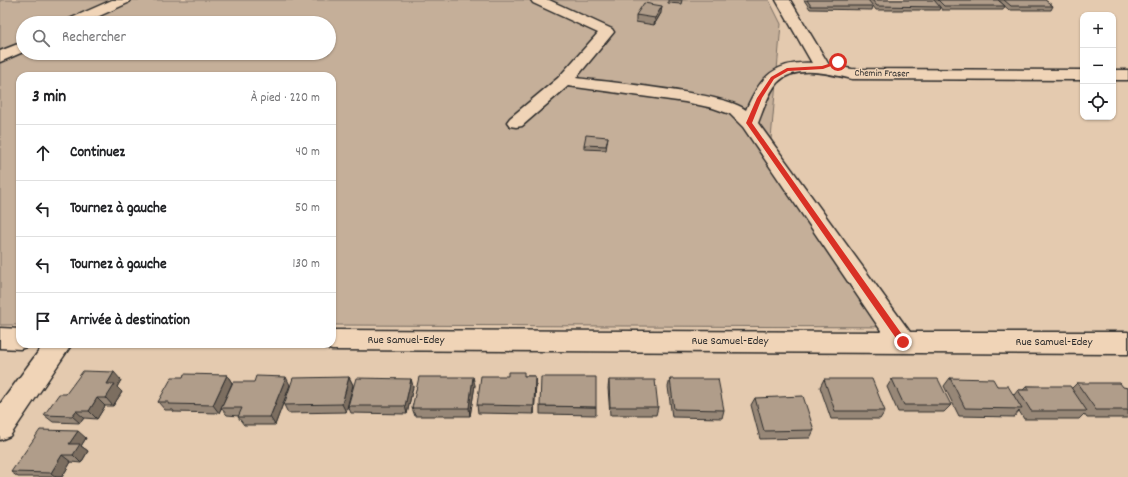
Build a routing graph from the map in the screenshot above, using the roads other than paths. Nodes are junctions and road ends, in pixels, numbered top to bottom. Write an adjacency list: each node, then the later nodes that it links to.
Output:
1 (123, 0): 4 (street)
2 (538, 0): 14 (street)
3 (783, 0): 10 (street)
4 (88, 16)
5 (16, 49): 6 (street)
6 (0, 57)
7 (1080, 62): 10 (street, Chemin Fraser)
8 (1116, 62): 9 (street)
9 (1128, 62)
10 (823, 68): 11 (street, Chemin Fraser); 16 (street)
11 (1080, 75)
12 (1116, 75): 13 (street)
13 (1128, 75)
14 (564, 81): 15 (street); 16 (street)
15 (516, 122)
16 (749, 123): 20 (street)
17 (0, 338): 18 (street)
18 (16, 338)
19 (336, 340): 20 (street, Rue Samuel-Edey)
20 (903, 342): 21 (street, Rue Samuel-Edey)
21 (1128, 343)
22 (56, 348): 23 (street)
23 (0, 427)

